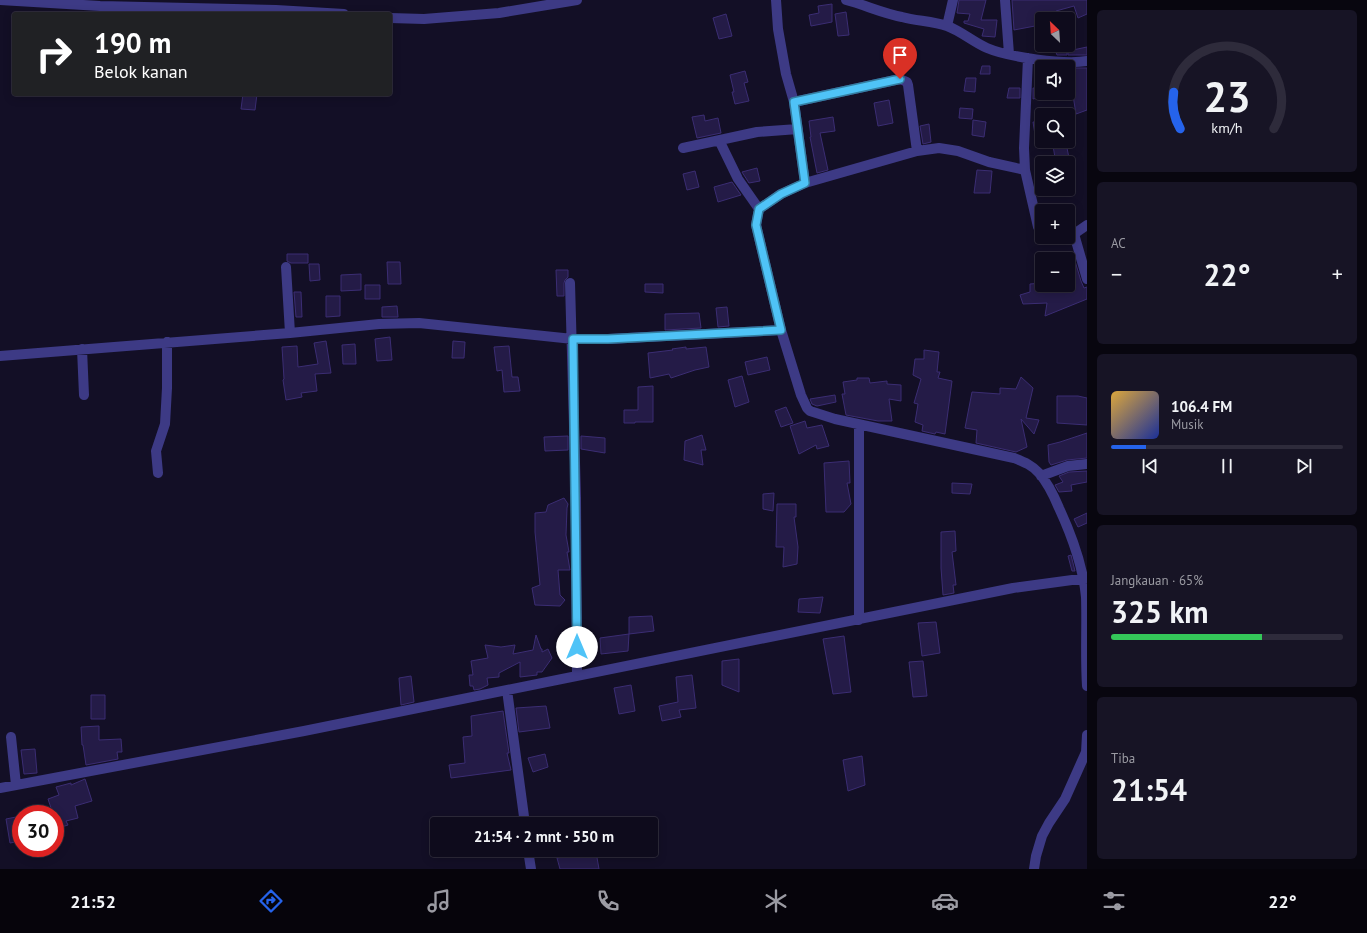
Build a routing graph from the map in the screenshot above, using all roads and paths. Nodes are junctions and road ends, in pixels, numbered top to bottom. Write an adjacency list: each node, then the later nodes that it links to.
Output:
1 (0, 0): 7 (street)
2 (577, 0): 8 (street)
3 (776, 0): 13 (street)
4 (953, 0): 9 (street)
5 (1005, 0): 10 (street)
6 (851, 1): 9 (street)
7 (310, 12)
8 (392, 18)
9 (947, 26): 10 (street)
10 (1009, 54): 11 (street)
11 (1028, 58): 12 (street); 18 (street)
12 (1087, 61)
13 (794, 102): 14 (street); 17 (street)
14 (798, 129): 15 (street); 19 (street)
15 (719, 140): 16 (street); 20 (street)
16 (683, 148)
17 (917, 151): 18 (street); 19 (street)
18 (1025, 170): 21 (street)
19 (805, 183): 20 (street)
20 (759, 209): 28 (street)
21 (1035, 214)
22 (1087, 225): 23 (street)
23 (1075, 232)
24 (1075, 244): 26 (street)
25 (286, 267): 29 (street)
26 (1087, 279)
27 (570, 283): 30 (street)
28 (781, 330): 30 (street); 35 (street)
29 (290, 333): 30 (street); 31 (street)
30 (573, 339): 41 (street)
31 (167, 342): 32 (street); 37 (street)
32 (82, 349): 33 (street); 34 (street)
33 (0, 356)
34 (84, 395)
35 (859, 424): 38 (street); 40 (street)
36 (1087, 464): 38 (street)
37 (158, 473)
38 (1042, 476): 39 (street)
39 (1085, 578): 40 (street); 42 (street)
40 (859, 620): 41 (street)
41 (577, 676): 43 (street)
42 (1087, 686)
43 (507, 690): 46 (street); 48 (street)
44 (1087, 735): 51 (street)
45 (11, 737): 46 (street)
46 (16, 785): 47 (street)
47 (0, 788)
48 (524, 817)
49 (529, 857): 50 (street)
50 (531, 869)
51 (1034, 869)

